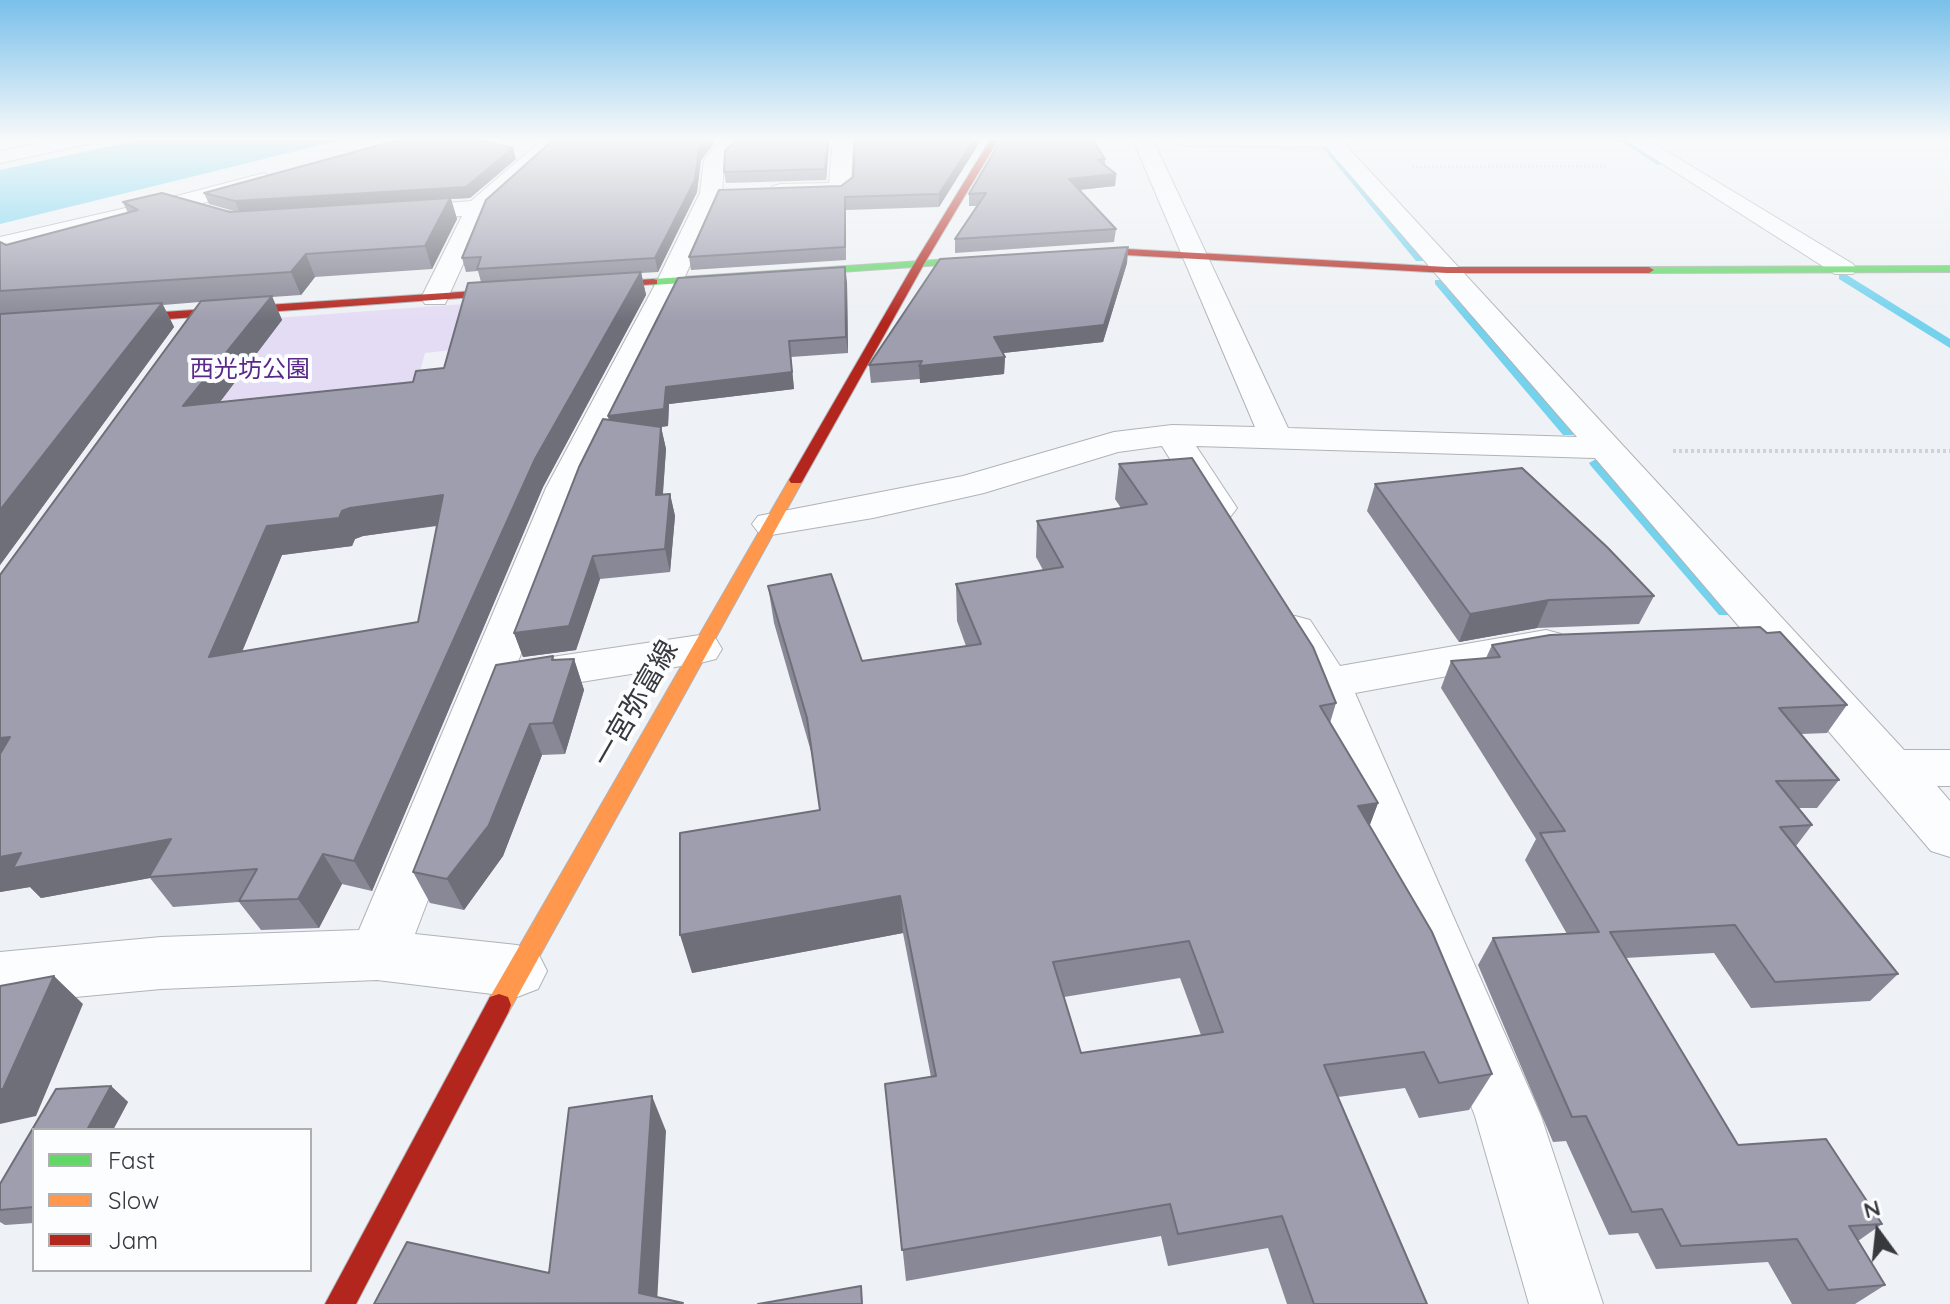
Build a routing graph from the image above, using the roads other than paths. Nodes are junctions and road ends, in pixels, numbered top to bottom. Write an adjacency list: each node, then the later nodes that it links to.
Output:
1 (184, 201): 8 (street)
2 (485, 201): 9 (street)
3 (707, 201): 20 (street)
4 (957, 201): 16 (street, 一宮弥富線)
5 (1170, 201): 13 (street)
6 (1385, 201): 19 (street)
7 (1734, 201): 17 (street)
8 (173, 204): 10 (street); 12 (street)
9 (477, 208): 11 (street); 21 (street)
10 (213, 215)
11 (366, 215)
12 (0, 244)
13 (1194, 256): 14 (street); 19 (street); 26 (street)
14 (1046, 257)
15 (1014, 258): 16 (street)
16 (919, 264): 20 (street); 28 (street, 一宮弥富線)
17 (1844, 269): 18 (street); 19 (street)
18 (1950, 269)
19 (1447, 270): 27 (street)
20 (670, 281): 21 (street); 33 (street)
21 (435, 298): 22 (street)
22 (203, 313): 23 (street); 24 (street)
23 (0, 327)
24 (175, 352)
25 (1172, 435): 26 (street); 28 (street); 34 (street)
26 (1276, 438): 27 (street)
27 (1606, 450): 29 (street)
28 (771, 524): 32 (street, 一宮弥富線)
29 (1773, 635): 30 (street); 35 (street)
30 (1726, 637)
31 (1584, 643): 34 (street)
32 (700, 649): 33 (street); 39 (street, 一宮弥富線)
33 (488, 681): 38 (street)
34 (1328, 683): 42 (street)
35 (1891, 768): 36 (street); 37 (street)
36 (1950, 768)
37 (1950, 836)
38 (377, 955): 39 (street); 40 (street)
39 (517, 971): 41 (street, 一宮弥富線)
40 (0, 978)
41 (340, 1304)
42 (1566, 1304)

